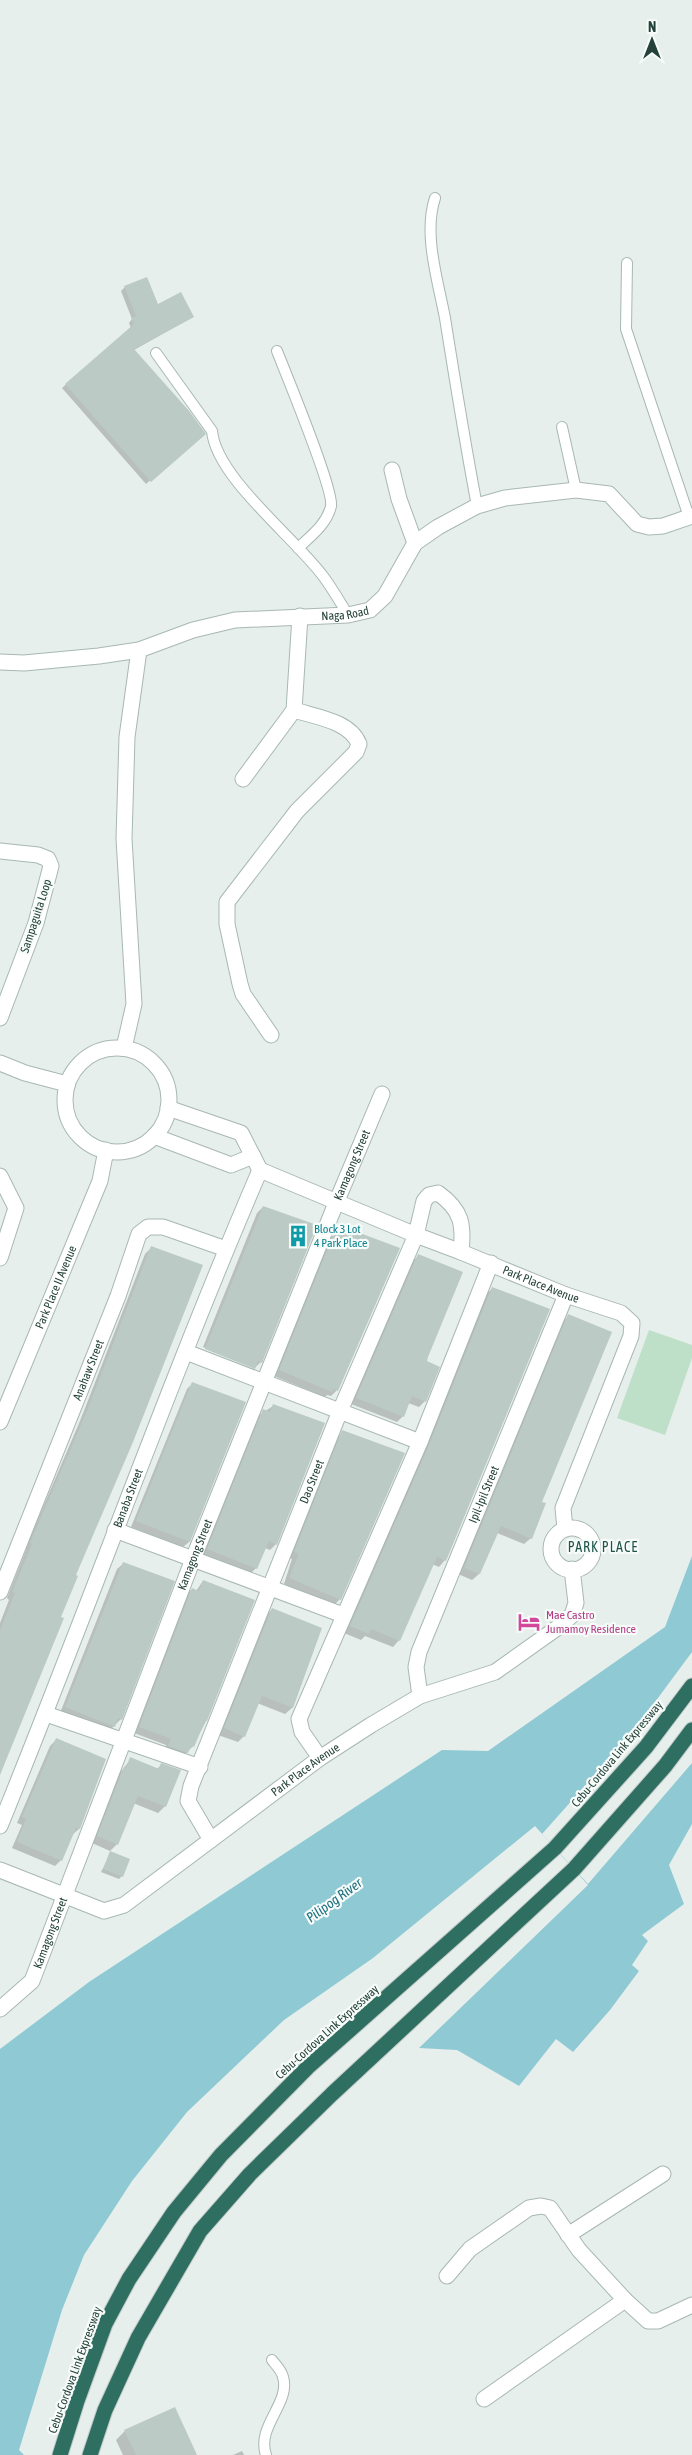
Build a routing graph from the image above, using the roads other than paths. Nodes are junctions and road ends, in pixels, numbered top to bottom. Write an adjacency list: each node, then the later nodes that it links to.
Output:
1 (435, 198): 8 (lane)
2 (627, 263): 9 (lane)
3 (277, 351): 11 (lane)
4 (156, 353): 11 (lane)
5 (562, 427): 7 (lane)
6 (392, 470): 10 (street)
7 (576, 490): 8 (street, Naga Road); 9 (street, Naga Road)
8 (478, 506): 10 (street, Naga Road)
9 (691, 516)
10 (415, 543): 12 (street, Naga Road)
11 (298, 548): 12 (lane)
12 (348, 615): 13 (street, Naga Road)
13 (300, 616): 14 (street, Naga Road); 16 (street)
14 (139, 650): 15 (street, Naga Road); 21 (street)
15 (0, 662)
16 (294, 710): 17 (street); 20 (street)
17 (244, 779)
18 (0, 851): 19 (street, Sampaguita Loop)
19 (0, 1018)
20 (272, 1035)
21 (124, 1048): 23 (street); 25 (street)
22 (0, 1063): 23 (street)
23 (68, 1084): 27 (street)
24 (382, 1094): 30 (street, Kamagong Street)
25 (168, 1108): 26 (street); 28 (street)
26 (154, 1136): 27 (street); 28 (street)
27 (106, 1150): 40 (street, Park Place II Avenue)
28 (256, 1163): 30 (street, Park Place Avenue); 32 (street, Banaba Street)
29 (0, 1176): 34 (street)
30 (336, 1202): 31 (street, Park Place Avenue); 38 (street, Kamagong Street)
31 (416, 1236): 33 (street, Park Place Avenue); 33 (street, Dao Street); 39 (street, Dao Street)
32 (226, 1249): 37 (street, Banaba Street); 47 (street, Anahaw Street)
33 (462, 1252): 35 (street, Park Place Avenue)
34 (0, 1258)
35 (491, 1263): 36 (street, Park Place Avenue); 41 (street)
36 (566, 1295): 42 (street, Park Place Avenue); 50 (street, Ipil-Ipil Street)
37 (186, 1352): 38 (street); 43 (street, Banaba Street)
38 (264, 1382): 39 (street); 44 (street, Kamagong Street)
39 (340, 1411): 41 (street); 46 (street, Dao Street)
40 (0, 1422)
41 (420, 1442): 48 (street)
42 (566, 1529): 45 (street); 45 (street)
43 (115, 1530): 44 (street); 51 (street, Banaba Street)
44 (193, 1559): 46 (street); 53 (street, Kamagong Street)
45 (572, 1569): 50 (street, Park Place Avenue)
46 (270, 1588): 48 (street); 55 (street, Dao Street)
47 (0, 1592)
48 (343, 1615): 54 (street)
49 (692, 1686): 68 (highway, Cebu-Cordova Link Expressway)
50 (420, 1696): 54 (street, Park Place Avenue)
51 (46, 1714): 53 (street); 56 (street, Banaba Street)
52 (692, 1730): 69 (highway)
53 (124, 1741): 55 (street); 59 (street, Kamagong Street)
54 (320, 1758): 57 (street, Park Place Avenue)
55 (200, 1767): 57 (street, Dao Street)
56 (0, 1826)
57 (211, 1840): 59 (street, Park Place Avenue)
58 (0, 1870): 59 (street, Park Place Avenue)
59 (65, 1898): 60 (street, Kamagong Street)
60 (0, 2009)
61 (663, 2174): 62 (street)
62 (568, 2235): 63 (street); 64 (street)
63 (447, 2276)
64 (625, 2300): 65 (street); 67 (street)
65 (692, 2305)
66 (272, 2360): 70 (lane)
67 (484, 2399)
68 (60, 2455)
69 (90, 2455)
70 (266, 2455)

